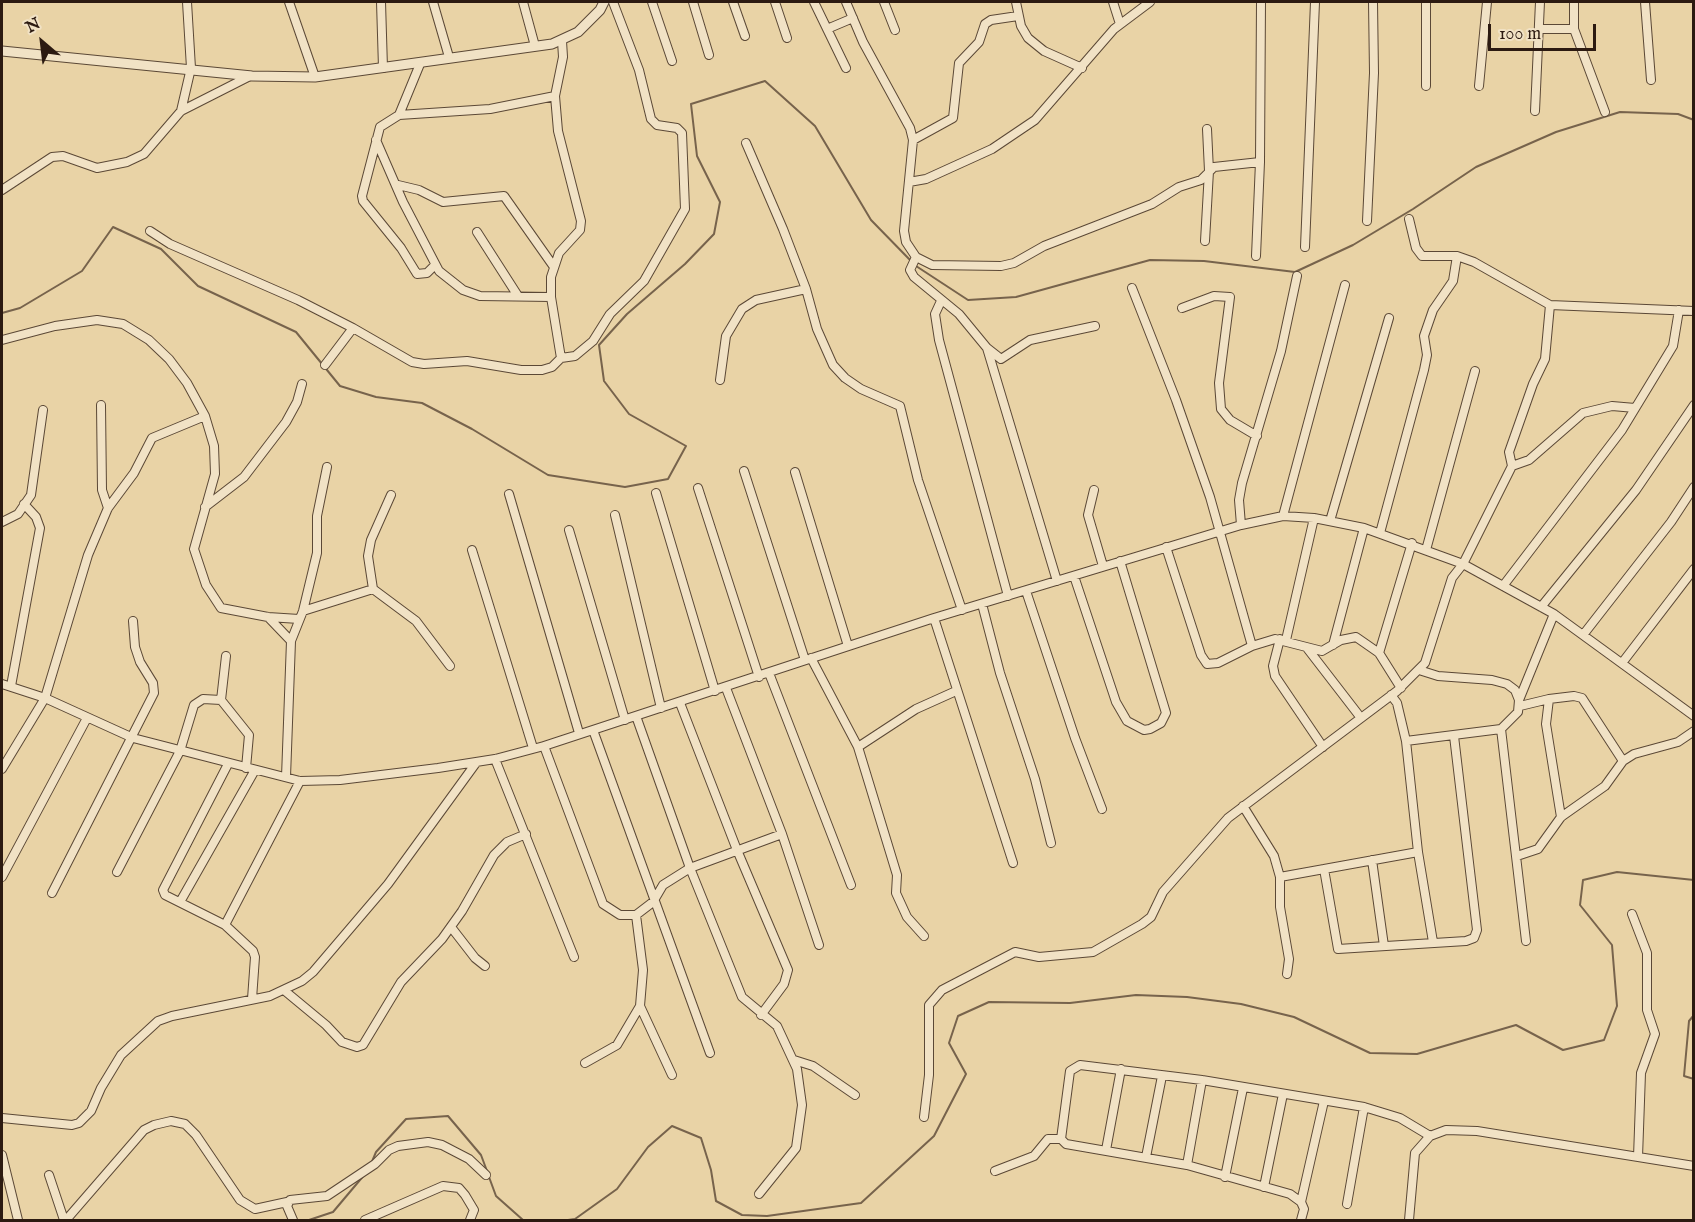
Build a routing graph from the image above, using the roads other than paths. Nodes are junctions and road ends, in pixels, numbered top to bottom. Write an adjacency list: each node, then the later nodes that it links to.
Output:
1 (187, 2): 42 (street)
2 (289, 2): 47 (street)
3 (381, 2): 43 (street)
4 (433, 2): 39 (street)
5 (523, 2): 36 (street)
6 (604, 2): 35 (street)
7 (613, 2): 92 (street)
8 (652, 2): 40 (street)
9 (693, 2): 38 (street)
10 (733, 2): 33 (street)
11 (775, 2): 34 (street)
12 (814, 2): 29 (street)
13 (846, 2): 27 (street)
14 (884, 2): 32 (street)
15 (1016, 2): 26 (street)
16 (1113, 2): 28 (street)
17 (1150, 2): 28 (street)
18 (1261, 2): 60 (street)
19 (1315, 2): 70 (street)
20 (1373, 2): 66 (street)
21 (1426, 2): 49 (street)
22 (1487, 2): 50 (street)
23 (1540, 2): 30 (street)
24 (1574, 2): 31 (street)
25 (1645, 2): 48 (street)
26 (1018, 16): 45 (street); 58 (street)
27 (853, 18): 29 (street); 58 (street)
28 (1120, 24): 45 (street)
29 (827, 29): 44 (street)
30 (1539, 29): 31 (street); 53 (street)
31 (1574, 29): 54 (street)
32 (895, 30)
33 (745, 36)
34 (787, 38)
35 (562, 40): 36 (street); 51 (street)
36 (535, 46): 39 (street)
37 (2, 51): 42 (street)
38 (710, 55)
39 (448, 57): 41 (street)
40 (672, 61)
41 (420, 64): 43 (street); 55 (street)
42 (191, 68): 46 (street); 52 (street)
43 (383, 68): 47 (street)
44 (846, 68)
45 (1082, 68): 62 (street)
46 (252, 76): 47 (street); 52 (street)
47 (315, 77)
48 (1651, 81)
49 (1426, 86)
50 (1479, 86)
51 (555, 96): 55 (street); 75 (street)
52 (181, 111): 64 (street)
53 (1535, 111)
54 (1605, 112)
55 (399, 115): 57 (street)
56 (1207, 129): 61 (street)
57 (376, 140): 63 (street); 74 (street)
58 (913, 140): 62 (street)
59 (746, 143): 79 (street)
60 (1260, 162): 61 (street); 71 (street)
61 (1209, 171): 69 (street); 73 (street)
62 (909, 182): 73 (street)
63 (398, 185): 74 (street); 75 (street)
64 (2, 190)
65 (1409, 219): 72 (street)
66 (1367, 221)
67 (150, 231): 89 (street)
68 (477, 232): 80 (street)
69 (1205, 242)
70 (1305, 247)
71 (1256, 256)
72 (1457, 256): 83 (street); 125 (street)
73 (916, 257): 82 (street)
74 (435, 266): 80 (street)
75 (554, 267): 81 (street)
76 (1297, 276): 102 (street)
77 (1345, 285): 117 (street)
78 (1132, 288): 124 (street)
79 (806, 289): 95 (street); 142 (street)
80 (518, 296): 81 (street)
81 (551, 297): 92 (street)
82 (941, 301): 91 (street); 139 (street)
83 (1550, 305): 85 (street); 103 (street)
84 (1182, 308): 102 (street)
85 (1679, 310): 86 (street); 99 (street)
86 (1694, 311)
87 (1389, 318): 119 (street)
88 (1095, 326): 91 (street)
89 (353, 328): 92 (street); 93 (street)
90 (2, 340): 101 (street)
91 (987, 348): 135 (street)
92 (561, 358)
93 (325, 365)
94 (1475, 371): 129 (street)
95 (720, 380)
96 (302, 384): 114 (street)
97 (101, 405): 115 (street)
98 (1694, 405): 141 (street)
99 (1635, 408): 103 (street); 136 (street)
100 (43, 410): 113 (street)
101 (205, 416): 114 (street); 115 (street)
102 (1257, 436): 121 (street)
103 (1512, 466): 131 (street)
104 (327, 467): 143 (street)
105 (744, 471): 158 (street)
106 (795, 472): 153 (street)
107 (1694, 487): 149 (street)
108 (698, 488): 163 (street)
109 (1094, 490): 132 (street)
110 (509, 494): 185 (street)
111 (656, 494): 168 (street)
112 (391, 495): 137 (street)
113 (24, 504): 120 (street); 165 (street)
114 (205, 507): 145 (street)
115 (108, 508): 171 (street)
116 (615, 515): 176 (street)
117 (1283, 516): 118 (street); 121 (street)
118 (1314, 518): 119 (street); 150 (street)
119 (1330, 521): 122 (street)
120 (2, 522)
121 (1241, 525): 124 (street)
122 (1364, 528): 125 (street); 152 (street)
123 (569, 530): 181 (street)
124 (1219, 531): 127 (street); 154 (street)
125 (1380, 533): 126 (street)
126 (1412, 543): 129 (street); 156 (street)
127 (1166, 548): 130 (street); 154 (street)
128 (472, 550): 192 (street)
129 (1426, 550): 131 (street)
130 (1120, 561): 132 (street); 134 (street)
131 (1463, 564): 136 (street); 161 (street)
132 (1103, 566): 134 (street)
133 (1694, 569): 159 (street)
134 (1074, 576): 135 (street)
135 (1057, 581): 138 (street)
136 (1503, 586): 141 (street)
137 (373, 589): 143 (street); 160 (street)
138 (1026, 591): 139 (street); 204 (street)
139 (1008, 596): 140 (street)
140 (982, 604): 142 (street); 208 (street)
141 (1541, 608): 144 (street)
142 (962, 610): 146 (street)
143 (303, 611): 147 (street)
144 (1554, 614): 149 (street); 175 (street)
145 (268, 617): 147 (street); 151 (street)
146 (934, 618): 153 (street); 169 (street)
147 (299, 619): 151 (street)
148 (133, 621): 187 (street)
149 (1583, 635): 159 (street)
150 (1283, 640): 154 (street); 155 (street); 191 (street)
151 (291, 641): 201 (street)
152 (1333, 645): 155 (street); 156 (street)
153 (848, 646): 158 (street)
154 (1252, 646)
155 (1307, 647): 180 (street)
156 (1379, 653): 167 (street)
157 (226, 656): 173 (street)
158 (808, 659): 162 (street); 190 (street)
159 (1622, 663): 178 (street)
160 (450, 666)
161 (1419, 670): 167 (street); 175 (street)
162 (769, 673): 163 (street); 219 (street)
163 (759, 677): 166 (street)
164 (2, 684): 165 (street)
165 (11, 686): 171 (street)
166 (726, 687): 168 (street); 207 (street)
167 (1401, 688): 170 (street)
168 (715, 691): 174 (street)
169 (956, 691): 190 (street); 213 (street)
170 (1391, 695): 180 (street); 188 (street)
171 (45, 698): 179 (street); 199 (street)
172 (1549, 699): 175 (street); 195 (street); 205 (street)
173 (221, 700): 193 (street); 198 (street)
174 (680, 702): 176 (street); 209 (street)
175 (1520, 703): 182 (street)
176 (661, 708): 177 (street)
177 (636, 716): 181 (street); 214 (street)
178 (1694, 716)
179 (87, 718): 187 (street); 217 (street)
180 (1361, 718): 191 (street)
181 (625, 720): 183 (street)
182 (1501, 729): 186 (street); 211 (street)
183 (593, 730): 185 (street); 222 (street)
184 (1694, 731): 195 (street)
185 (579, 733): 189 (street)
186 (1454, 736): 188 (street); 229 (street)
187 (133, 738): 193 (street); 220 (street)
188 (1406, 741): 210 (street)
189 (544, 746): 192 (street); 224 (street)
190 (858, 747): 227 (street)
191 (1323, 747): 203 (street)
192 (533, 748): 194 (street)
193 (180, 751): 197 (street); 216 (street)
194 (495, 759): 196 (street); 206 (street)
195 (1623, 761): 205 (street)
196 (476, 763): 202 (street); 235 (street)
197 (228, 764): 198 (street); 221 (street)
198 (246, 768): 200 (street)
199 (2, 770)
200 (255, 770): 201 (street); 221 (street)
201 (286, 777): 202 (street)
202 (300, 781): 225 (street)
203 (1243, 806): 218 (street); 251 (street)
204 (1102, 809)
205 (1561, 818): 211 (street)
206 (526, 834): 226 (street); 232 (street)
207 (782, 834): 209 (street); 230 (street)
208 (1052, 843)
209 (737, 850): 214 (street); 238 (street)
210 (1418, 852): 212 (street); 229 (street)
211 (1517, 856): 228 (street)
212 (1372, 860): 215 (street); 231 (street)
213 (1013, 863)
214 (690, 868): 222 (street); 238 (street)
215 (1324, 869): 218 (street); 231 (street)
216 (117, 872)
217 (2, 877)
218 (1280, 877): 234 (street)
219 (850, 885)
220 (52, 893)
221 (180, 902): 225 (street)
222 (653, 902): 224 (street); 239 (street)
223 (1632, 914): 258 (street)
224 (636, 915): 237 (street)
225 (225, 925): 236 (street)
226 (451, 927): 233 (street); 235 (street)
227 (924, 936)
228 (1526, 940)
229 (1433, 942): 231 (street)
230 (819, 945)
231 (1384, 946)
232 (574, 957)
233 (485, 966)
234 (1287, 974)
235 (285, 991): 236 (street)
236 (252, 999): 252 (street)
237 (640, 1006): 241 (street); 243 (street)
238 (761, 1015): 240 (street)
239 (710, 1053)
240 (794, 1060): 248 (street); 266 (street)
241 (585, 1063)
242 (1120, 1069): 244 (street); 254 (street); 255 (street)
243 (672, 1075)
244 (1162, 1076): 245 (street); 257 (street)
245 (1202, 1080): 246 (street); 259 (street)
246 (1243, 1088): 247 (street); 264 (street)
247 (1283, 1094): 249 (street); 265 (street)
248 (855, 1095)
249 (1324, 1101): 250 (street); 267 (street)
250 (1364, 1107): 253 (street); 269 (street)
251 (924, 1117)
252 (2, 1118)
253 (1430, 1136): 258 (street); 276 (street)
254 (1061, 1138): 255 (street); 261 (street)
255 (1106, 1150): 257 (street)
256 (2, 1155): 270 (street)
257 (1146, 1157): 259 (street)
258 (1638, 1157): 260 (street)
259 (1187, 1165): 264 (street)
260 (1694, 1166)
261 (995, 1171)
262 (49, 1175): 271 (street)
263 (486, 1175): 268 (street)
264 (1225, 1177): 265 (street)
265 (1264, 1187): 267 (street)
266 (759, 1194)
267 (1301, 1202): 275 (street)
268 (287, 1204): 271 (street); 272 (street)
269 (1347, 1204)
270 (18, 1221)
271 (65, 1221)
272 (293, 1221)
273 (365, 1221): 274 (street)
274 (470, 1221)
275 (1301, 1221)
276 (1411, 1221)

